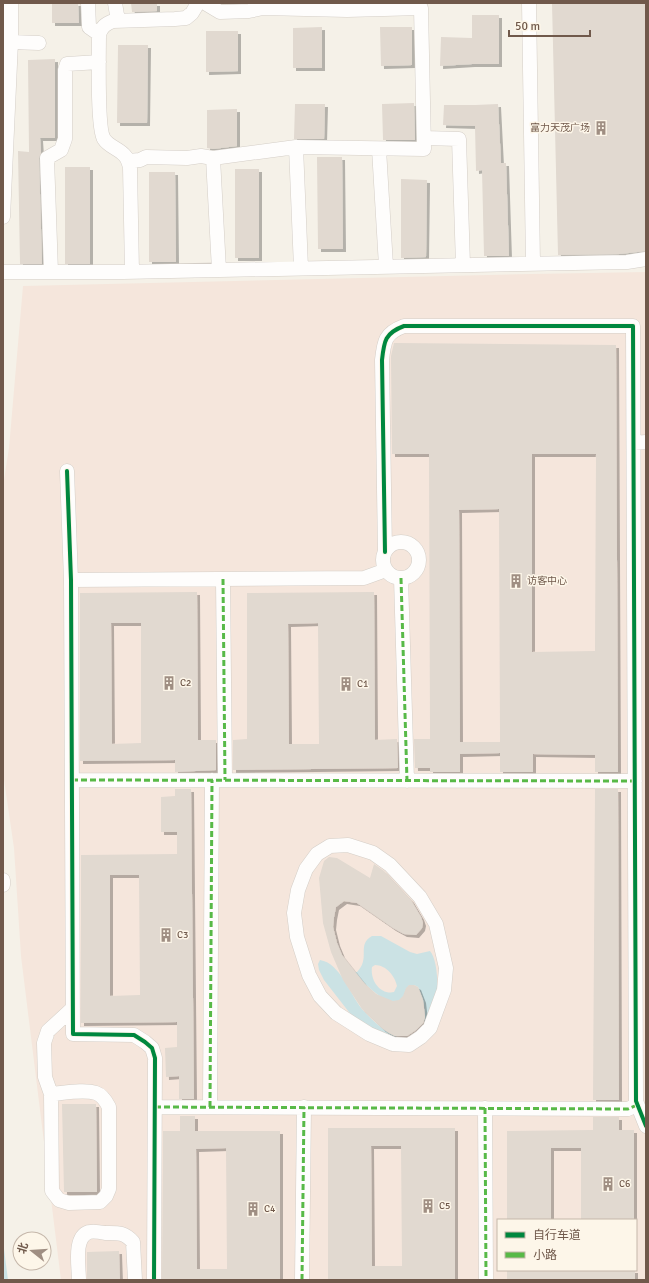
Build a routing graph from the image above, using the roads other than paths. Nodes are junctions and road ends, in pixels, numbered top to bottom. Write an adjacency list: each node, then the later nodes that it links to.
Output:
1 (11, 3): 12 (street)
2 (88, 3): 11 (street)
3 (115, 3): 10 (street)
4 (198, 3): 10 (street)
5 (205, 3): 8 (street)
6 (529, 3): 23 (street)
7 (424, 5): 9 (street); 16 (street)
8 (297, 6): 9 (street)
9 (378, 6)
10 (118, 21): 11 (street)
11 (99, 34): 14 (street)
12 (11, 42): 13 (street); 15 (street)
13 (39, 43)
14 (99, 62): 20 (street); 29 (street)
15 (6, 72): 21 (street)
16 (424, 138): 18 (street); 24 (street)
17 (296, 147): 18 (street); 19 (street); 26 (street)
18 (379, 149): 25 (street)
19 (213, 158): 20 (street); 27 (street)
20 (128, 161): 30 (street)
21 (3, 217)
22 (646, 259): 23 (street)
23 (533, 264): 24 (street)
24 (463, 265): 25 (street)
25 (386, 266): 26 (street)
26 (301, 268): 27 (street)
27 (219, 270): 30 (street)
28 (3, 272): 29 (street)
29 (51, 272): 30 (street)
30 (132, 272)
31 (640, 331): 32 (street); 34 (street)
32 (640, 442): 42 (street)
33 (67, 471): 38 (street)
34 (385, 552): 35 (street); 36 (street)
35 (386, 570): 36 (street); 37 (street)
36 (401, 578): 41 (street)
37 (223, 579): 38 (street); 40 (street)
38 (71, 580): 39 (street)
39 (72, 780): 40 (street); 48 (street)
40 (218, 780): 41 (street); 52 (street)
41 (407, 781): 42 (street)
42 (635, 781): 45 (street)
43 (3, 880): 44 (street)
44 (3, 885)
45 (641, 907): 46 (street)
46 (641, 964): 50 (street)
47 (309, 975): 47 (street)
48 (73, 1008): 49 (street); 51 (street)
49 (52, 1094): 49 (street)
50 (637, 1105): 54 (street); 55 (street)
51 (155, 1107): 52 (street); 58 (street)
52 (210, 1107): 53 (street)
53 (304, 1107): 54 (street); 59 (street)
54 (485, 1108): 60 (street)
55 (646, 1126)
56 (79, 1280): 57 (street)
57 (135, 1280)
58 (154, 1280)
59 (302, 1280)
60 (486, 1280)

